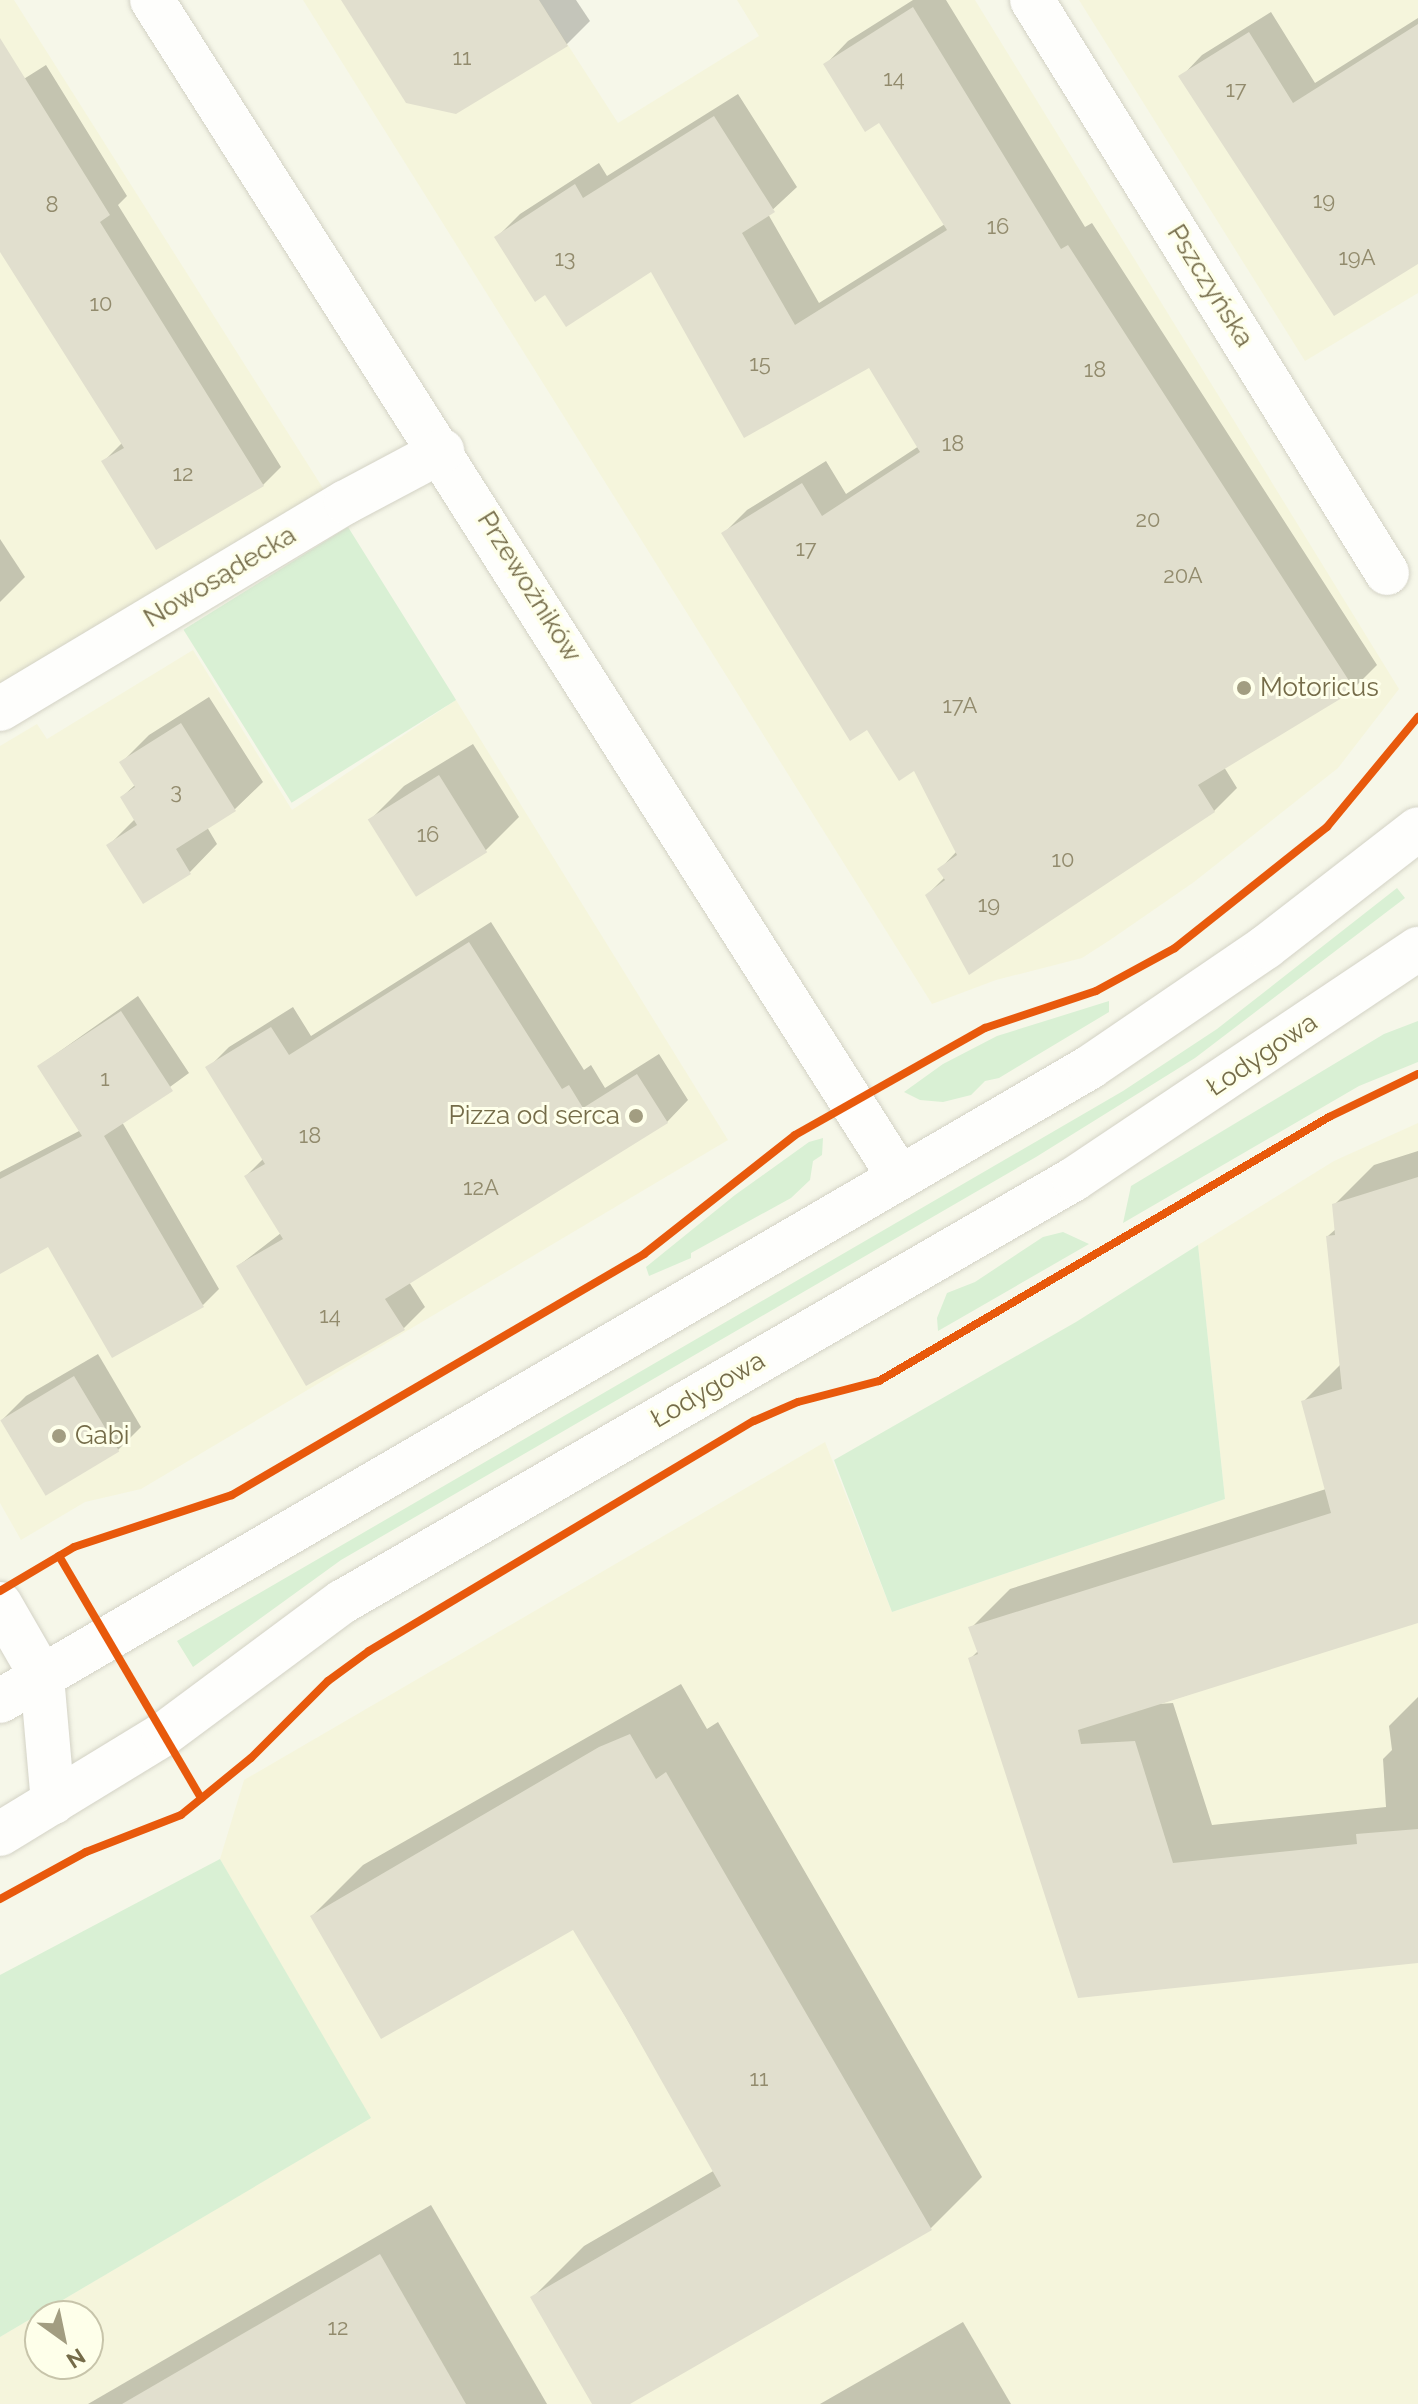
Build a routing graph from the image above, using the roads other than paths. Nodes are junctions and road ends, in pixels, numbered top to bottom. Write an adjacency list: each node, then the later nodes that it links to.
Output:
1 (1032, 0): 4 (main road, Pszczyńska)
2 (165, 4): 3 (main road, Przewoźników)
3 (442, 451): 5 (main road, Nowosądecka); 8 (main road, Przewoźników)
4 (1387, 573)
5 (0, 709)
6 (1418, 829): 8 (main road)
7 (1418, 949): 12 (main road, Łodygowa)
8 (900, 1178): 10 (main road)
9 (0, 1604): 10 (main road)
10 (42, 1677): 11 (main road); 12 (main road)
11 (0, 1701)
12 (53, 1803): 13 (main road, Łodygowa)
13 (0, 1834)

